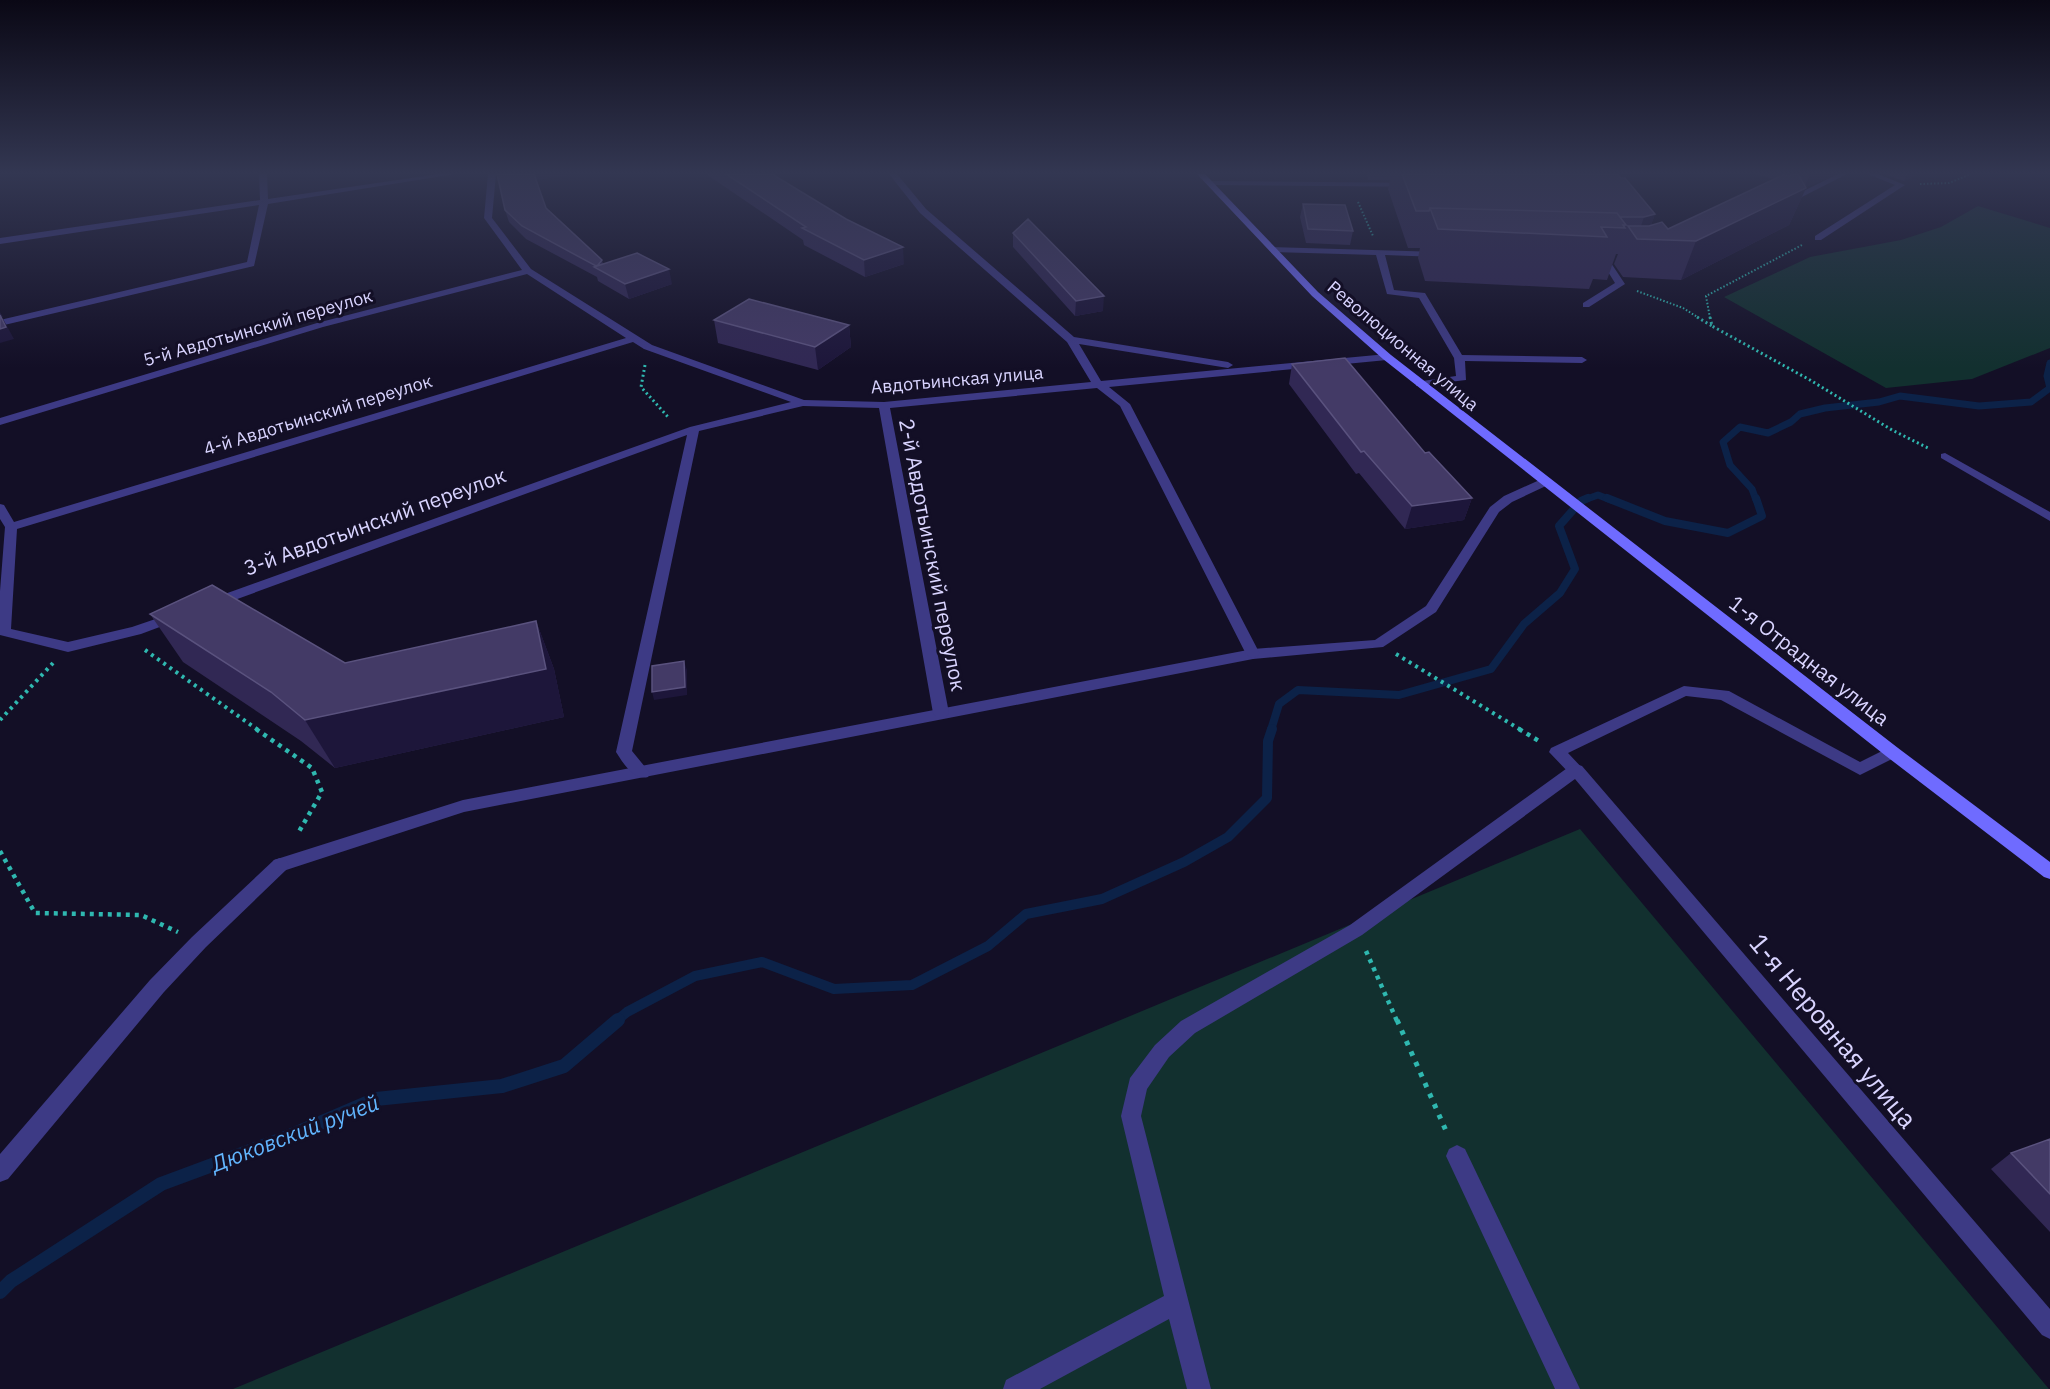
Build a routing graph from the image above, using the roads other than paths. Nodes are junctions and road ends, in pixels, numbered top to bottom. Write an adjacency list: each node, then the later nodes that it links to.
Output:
1 (21, 239): 6 (street)
2 (256, 239): 13 (street)
3 (504, 239): 11 (street, Авдотьинская улица)
4 (955, 239): 15 (street)
5 (1263, 239): 7 (main road, Революционная улица)
6 (0, 242)
7 (1273, 249): 8 (street); 16 (main road, Революционная улица)
8 (1380, 252): 9 (street); 17 (street)
9 (1451, 254)
10 (1592, 258): 12 (street)
11 (528, 271): 14 (street, Авдотьинская улица); 24 (street, 5-й Авдотьинский переулок)
12 (1586, 305)
13 (0, 323)
14 (636, 338): 22 (street, Авдотьинская улица); 30 (street, 4-й Авдотьинский переулок)
15 (1071, 340): 19 (street); 20 (street)
16 (1386, 357): 19 (street, Авдотьинская улица); 21 (main road, Революционная улица)
17 (1459, 358): 18 (street); 21 (street)
18 (1582, 360)
19 (1251, 369): 20 (street, Авдотьинская улица)
20 (1097, 383): 23 (street, Авдотьинская улица); 31 (street)
21 (1420, 384): 27 (main road, Революционная улица)
22 (803, 403): 23 (street, Авдотьинская улица); 25 (street, 3-й Авдотьинский переулок)
23 (884, 405): 32 (street, 2-й Авдотьинский переулок)
24 (0, 422)
25 (694, 429): 30 (street, 3-й Авдотьинский переулок); 35 (street)
26 (1945, 456): 29 (street)
27 (1544, 482): 31 (street); 33 (main road, 1-я Отрадная улица)
28 (0, 508): 30 (street)
29 (2050, 517)
30 (11, 527)
31 (1253, 654): 32 (street)
32 (941, 713): 35 (street)
33 (1892, 752): 34 (street, 1-я Неровная улица); 36 (main road, 1-я Отрадная улица)
34 (1576, 770): 39 (street); 40 (street, 1-я Неровная улица)
35 (642, 773): 38 (street)
36 (2050, 872)
37 (1457, 1156): 43 (street)
38 (0, 1171)
39 (1177, 1302): 41 (street); 42 (street)
40 (2050, 1327)
41 (1015, 1389)
42 (1199, 1389)
43 (1568, 1389)

